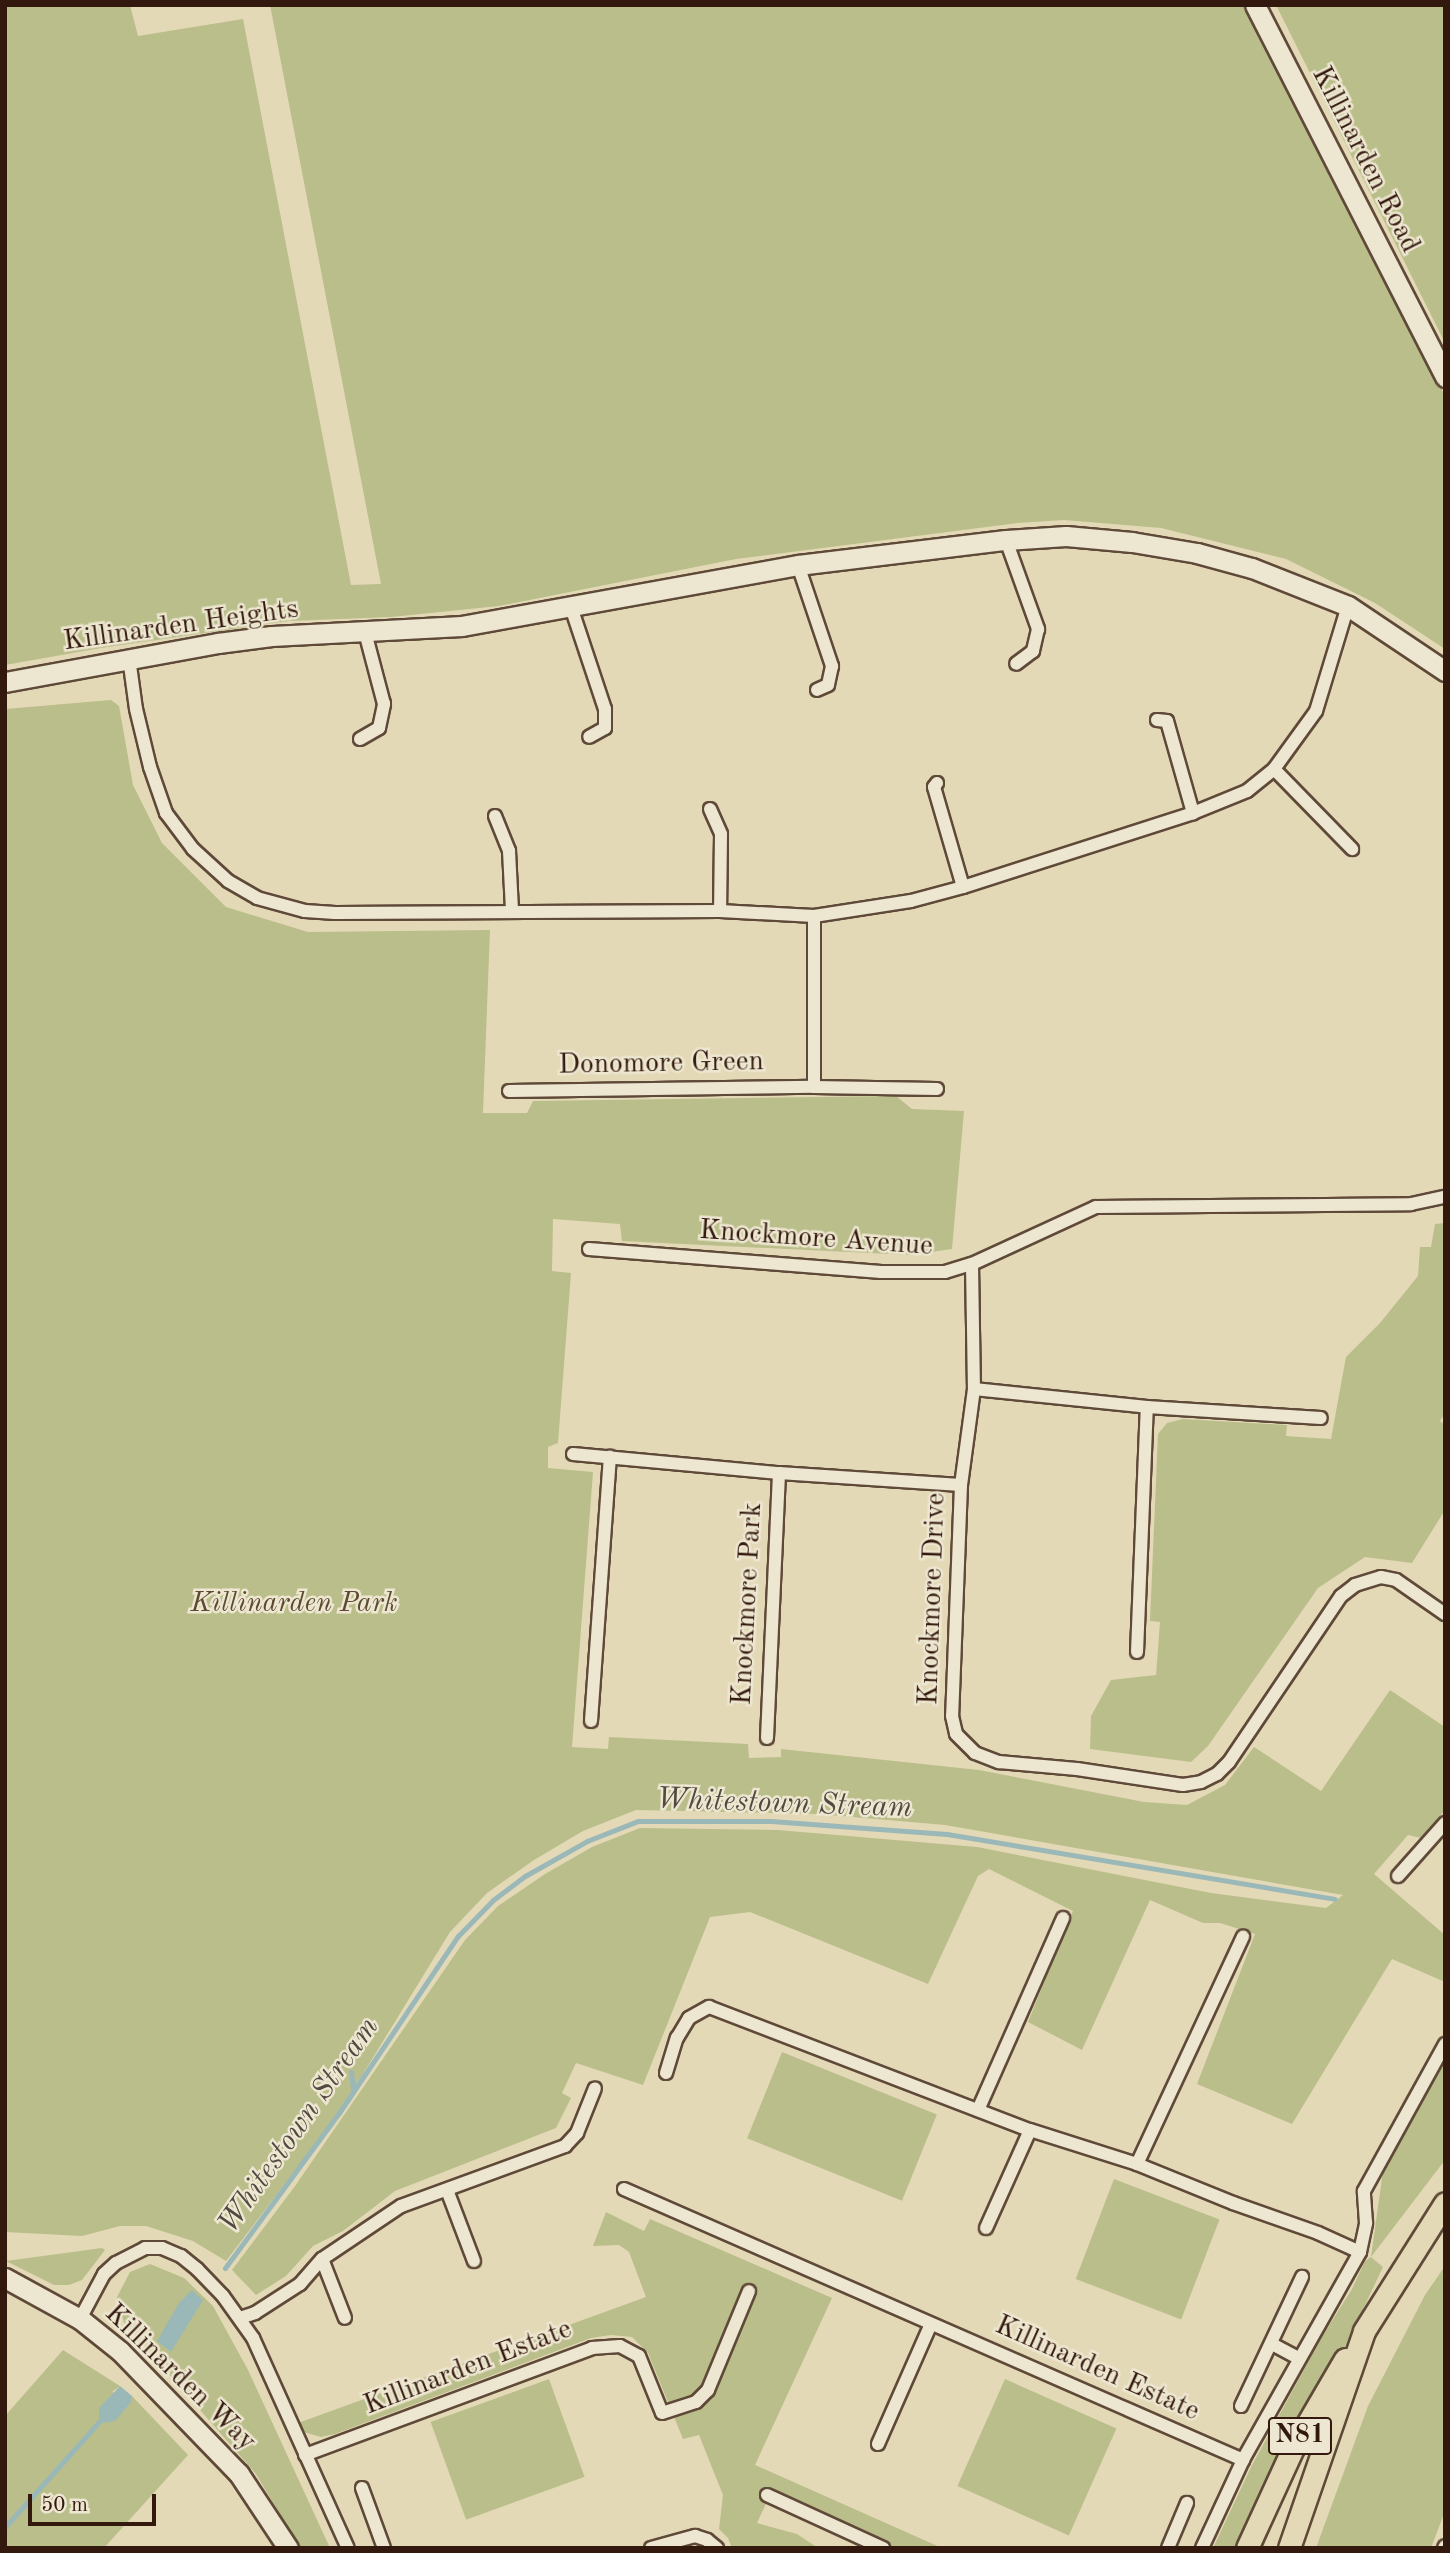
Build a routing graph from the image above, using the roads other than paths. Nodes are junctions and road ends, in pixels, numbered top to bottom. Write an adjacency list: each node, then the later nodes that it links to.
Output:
1 (1255, 5): 2 (street, Killinarden Road)
2 (1445, 377)
3 (1006, 540): 4 (street, Killinarden Heights); 5 (street, Killinarden Heights); 9 (street)
4 (798, 565): 6 (street, Killinarden Heights); 12 (street)
5 (1348, 606): 10 (street, Killinarden Heights); 16 (street)
6 (571, 607): 7 (street, Killinarden Heights); 14 (street)
7 (365, 632): 8 (street, Killinarden Heights); 15 (street)
8 (129, 658): 11 (street, Killinarden Heights); 23 (street)
9 (1016, 664)
10 (1445, 671)
11 (5, 682)
12 (817, 690)
13 (1157, 720): 19 (street)
14 (589, 737)
15 (360, 739)
16 (1274, 769): 19 (street); 21 (street)
17 (937, 783): 22 (street)
18 (710, 809): 24 (street)
19 (1193, 813): 22 (street)
20 (495, 816): 23 (street)
21 (1352, 849)
22 (963, 887): 25 (street)
23 (512, 911): 24 (street)
24 (720, 911): 25 (street)
25 (814, 916): 26 (street)
26 (814, 1087): 27 (street, Donomore Green); 28 (street, Donomore Green)
27 (937, 1089)
28 (509, 1091)
29 (1445, 1197): 31 (street, Knockmore Avenue)
30 (589, 1249): 31 (street, Knockmore Avenue)
31 (972, 1264): 32 (street, Knockmore Drive)
32 (974, 1389): 33 (street); 38 (street, Knockmore Drive)
33 (1147, 1406): 34 (street); 40 (street)
34 (1321, 1418)
35 (573, 1454): 36 (street, Knockmore Park)
36 (610, 1457): 37 (street, Knockmore Park); 41 (street)
37 (779, 1474): 38 (street, Knockmore Park); 42 (street, Knockmore Park)
38 (961, 1485): 39 (street, Knockmore Drive)
39 (1445, 1614)
40 (1137, 1652)
41 (591, 1721)
42 (766, 1738)
43 (1445, 1823): 44 (street)
44 (1398, 1876)
45 (1063, 1918): 50 (street)
46 (1243, 1937): 52 (street)
47 (1445, 2044): 57 (street)
48 (666, 2073): 50 (street)
49 (595, 2088): 54 (street)
50 (978, 2110): 51 (street)
51 (1030, 2130): 52 (street); 56 (street)
52 (1138, 2164): 57 (street)
53 (624, 2189): 66 (street, Killinarden Estate)
54 (447, 2190): 58 (street); 59 (street)
55 (1445, 2203): 67 (main road, N81)
56 (986, 2228)
57 (1360, 2252): 69 (street)
58 (322, 2259): 63 (street); 64 (street)
59 (474, 2261)
60 (1302, 2277): 68 (street, Killinarden Estate)
61 (5, 2278): 65 (street, Killinarden Way)
62 (749, 2291): 72 (street, Killinarden Estate)
63 (240, 2318): 65 (street); 72 (street)
64 (345, 2318)
65 (80, 2319): 77 (street, Killinarden Way)
66 (931, 2324): 71 (street); 73 (street, Killinarden Estate)
67 (1364, 2331): 85 (main road, N81); 86 (main road, N81)
68 (1272, 2344): 69 (street); 70 (street, Killinarden Estate)
69 (1298, 2358): 73 (street)
70 (1241, 2406)
71 (878, 2444)
72 (305, 2455): 78 (street)
73 (1243, 2460): 84 (street)
74 (362, 2488): 79 (street)
75 (767, 2495): 82 (street)
76 (1187, 2503): 83 (street)
77 (288, 2548)
78 (348, 2548)
79 (384, 2548)
80 (651, 2548): 81 (street)
81 (717, 2548)
82 (883, 2548)
83 (1168, 2548)
84 (1202, 2548)
85 (1247, 2548)
86 (1289, 2548)

